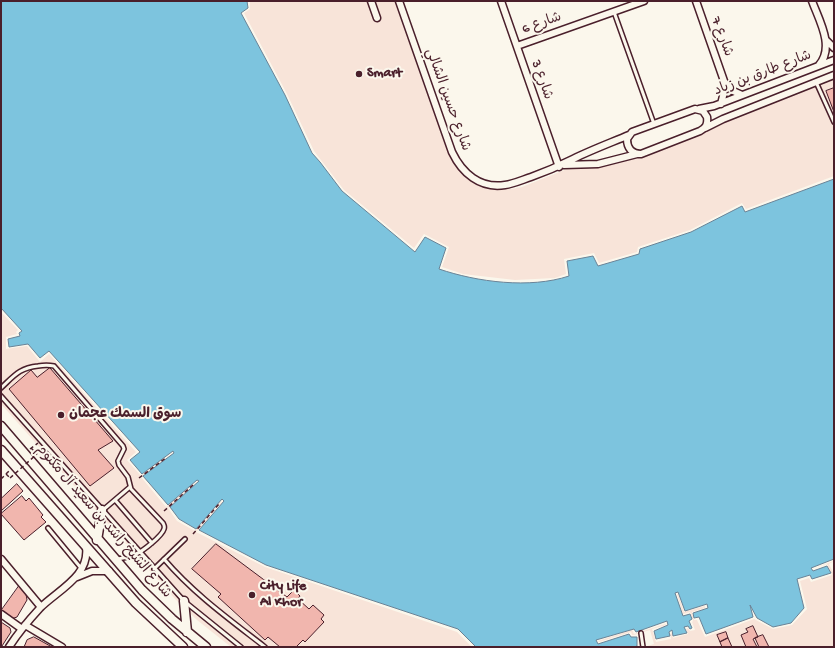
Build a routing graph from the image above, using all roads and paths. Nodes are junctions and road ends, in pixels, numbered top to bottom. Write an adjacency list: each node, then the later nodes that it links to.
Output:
1 (371, 1): 8 (street)
2 (399, 1): 25 (street, شارع حسين الشالي)
3 (501, 1): 10 (street, شارع 3)
4 (644, 1): 7 (street, شارع 6)
5 (696, 1): 15 (street, شارع 7)
6 (812, 1): 9 (street)
7 (614, 12): 10 (street, شارع 6); 21 (lane)
8 (377, 18)
9 (826, 40): 11 (street); 13 (street)
10 (517, 46): 25 (street, شارع 3)
11 (834, 48)
12 (834, 60): 13 (street, شارع طارق بن زياد)
13 (819, 66): 17 (street, شارع طارق بن زياد)
14 (834, 75): 16 (street, شارع طارق بن زياد)
15 (724, 81): 17 (street); 18 (street, شارع 7)
16 (816, 82): 20 (lane); 22 (street, شارع طارق بن زياد)
17 (742, 95): 18 (street, شارع طارق بن زياد)
18 (721, 104): 19 (street, شارع طارق بن زياد)
19 (699, 109): 21 (street, شارع طارق بن زياد); 22 (street)
20 (834, 122)
21 (654, 124): 23 (street, شارع حسين الشالي)
22 (705, 128): 24 (street, شارع طارق بن زياد)
23 (629, 135): 24 (street); 25 (street, شارع حسين الشالي)
24 (638, 154): 25 (street, شارع حسين الشالي)
25 (562, 166)
26 (1, 388): 38 (lane)
27 (1, 396): 29 (lane)
28 (1, 426): 31 (main road, شارع الشيخ راشد بن سعيد آل مكتوم)
29 (40, 440): 31 (path); 41 (lane)
30 (1, 450): 33 (main road, شارع الشيخ راشد بن سعيد آل مكتوم)
31 (28, 451): 34 (path, bridge); 46 (main road, شارع الشيخ راشد بن سعيد آل مكتوم)
32 (167, 457): 35 (path)
33 (15, 465): 34 (path); 48 (main road, شارع الشيخ راشد بن سعيد آل مكتوم)
34 (6, 474): 36 (path)
35 (139, 478)
36 (1, 479)
37 (193, 485): 42 (path)
38 (130, 487): 39 (lane); 47 (lane)
39 (114, 500): 41 (lane); 47 (lane)
40 (219, 504): 44 (path)
41 (102, 510): 46 (main road); 49 (lane)
42 (164, 511)
43 (48, 528): 53 (lane)
44 (193, 534)
45 (185, 538): 52 (lane)
46 (97, 540): 51 (main road, شارع الشيخ راشد بن سعيد آل مكتوم)
47 (152, 543): 49 (lane)
48 (86, 545): 53 (street); 55 (main road, شارع الشيخ راشد بن سعيد آل مكتوم)
49 (139, 552): 51 (lane); 54 (lane)
50 (1, 559): 58 (street)
51 (116, 559): 61 (main road, شارع الشيخ راشد بن سعيد آل مكتوم)
52 (164, 559): 54 (lane); 68 (lane)
53 (82, 569): 56 (street)
54 (154, 569): 57 (lane)
55 (109, 571): 56 (street); 65 (main road, شارع الشيخ راشد بن سعيد آل مكتوم)
56 (73, 580): 58 (street)
57 (184, 601): 61 (main road); 67 (lane)
58 (41, 607): 60 (street)
59 (1, 614): 60 (street)
60 (24, 627): 63 (street); 64 (street)
61 (188, 632): 66 (main road, شارع الشيخ راشد بن سعيد آل مكتوم)
62 (641, 633): 69 (lane)
63 (9, 647)
64 (62, 647)
65 (183, 647)
66 (206, 647)
67 (241, 647)
68 (265, 647)
69 (643, 647)

